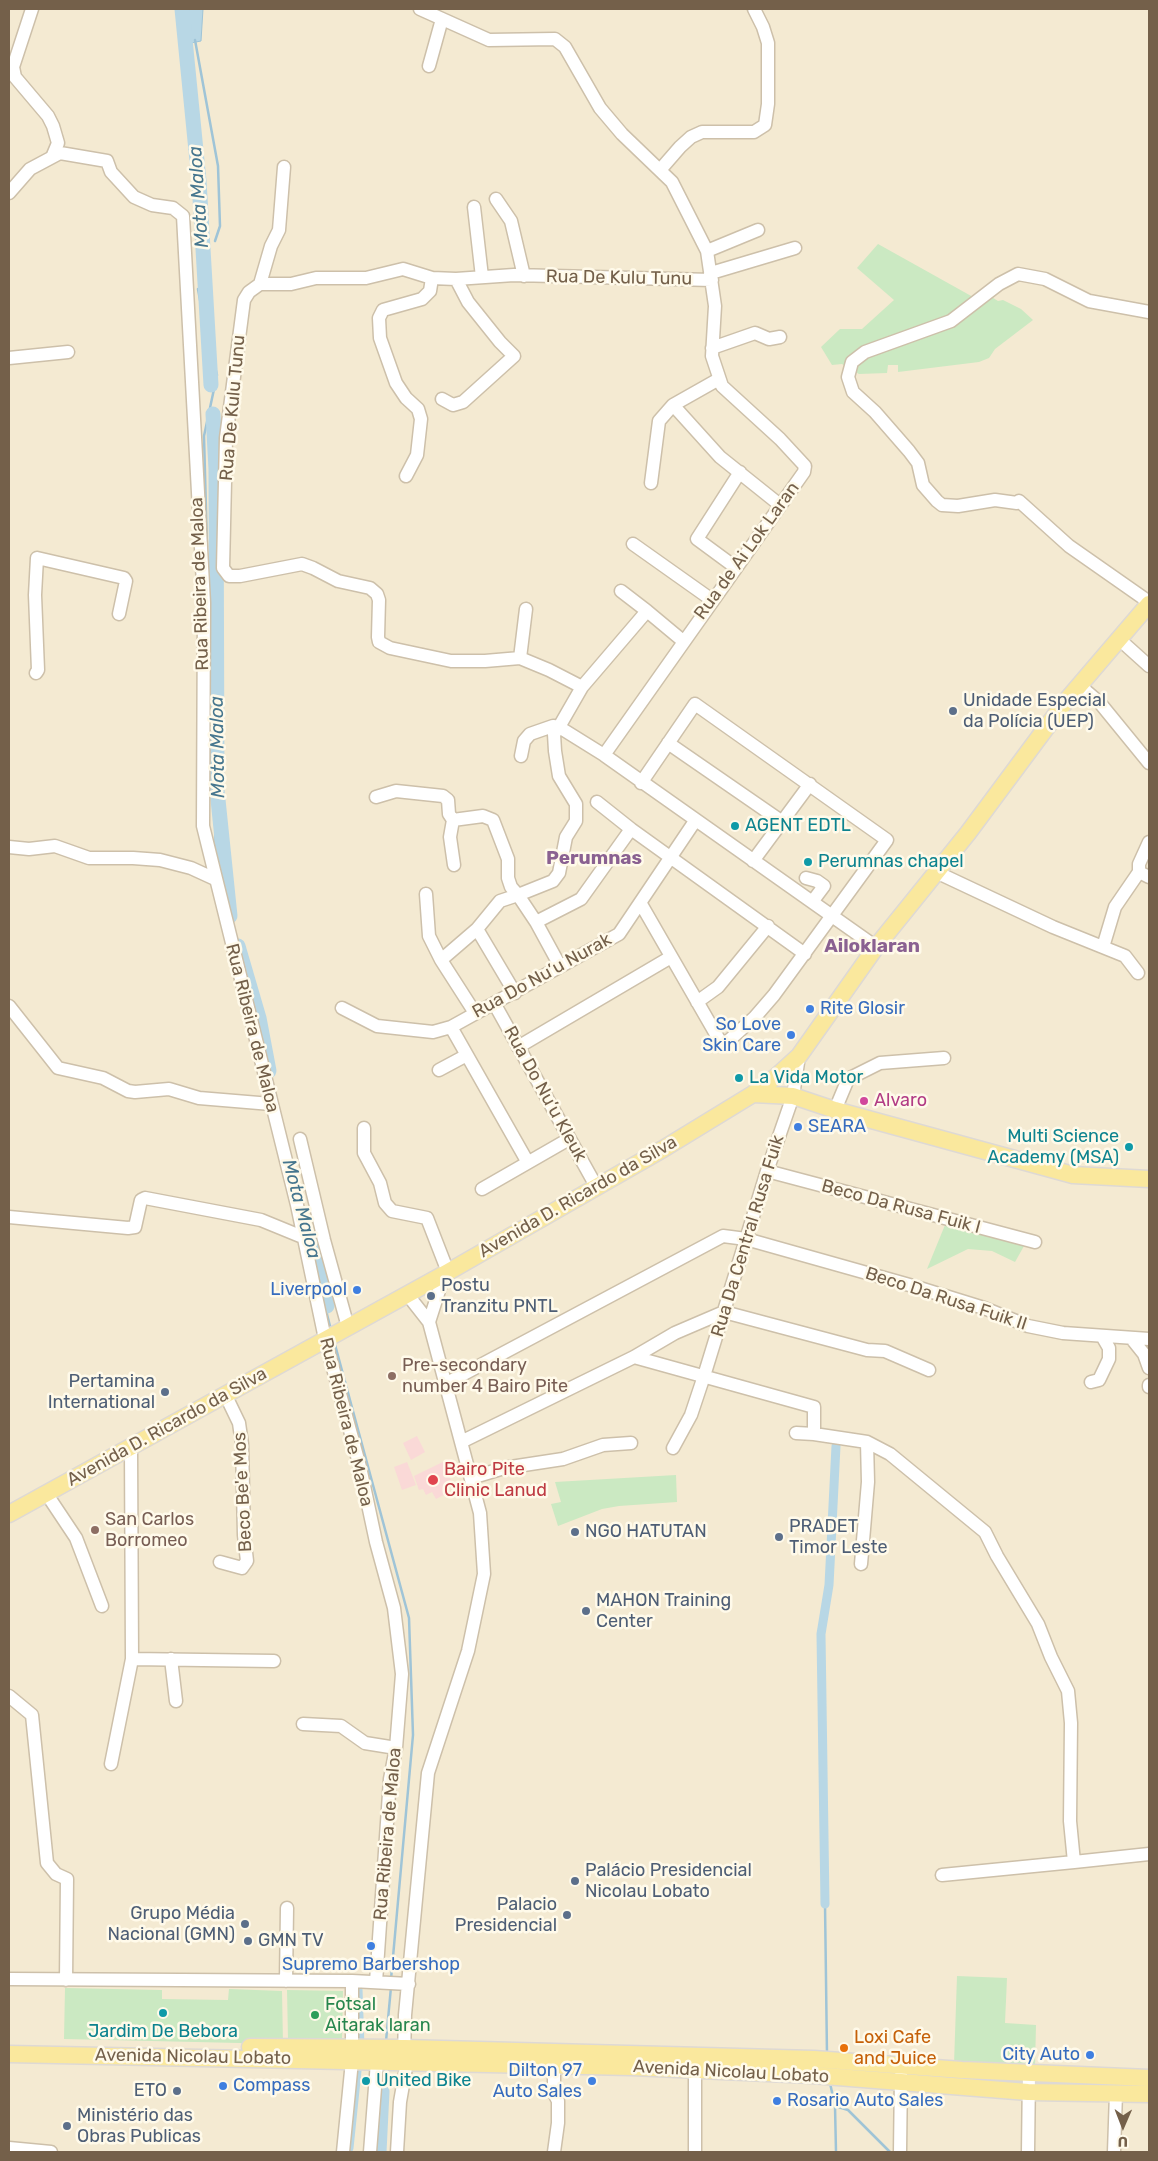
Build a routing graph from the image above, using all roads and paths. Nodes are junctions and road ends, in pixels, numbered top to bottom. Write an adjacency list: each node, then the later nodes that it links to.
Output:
1 (32, 9): 6 (street)
2 (420, 9): 4 (street, Rua de Ai Lok Laran)
3 (754, 9): 8 (street)
4 (442, 18): 5 (street); 8 (street, Rua de Ai Lok Laran)
5 (430, 66)
6 (53, 155): 9 (street); 69 (street, Rua Ribeira de Maloa)
7 (284, 167): 20 (street)
8 (660, 170): 14 (street, Rua de Ai Lok Laran)
9 (9, 193)
10 (496, 199): 15 (street)
11 (474, 207): 16 (street)
12 (758, 230): 14 (street)
13 (796, 248): 17 (street, Rua De Kulu Tunu)
14 (707, 251): 17 (street, Rua de Ai Lok Laran)
15 (524, 276): 16 (street, Rua De Kulu Tunu); 17 (street, Rua De Kulu Tunu)
16 (482, 277): 19 (street, Rua De Kulu Tunu)
17 (711, 277): 23 (street, Rua de Ai Lok Laran)
18 (432, 278): 19 (street, Rua De Kulu Tunu); 20 (street, Rua De Kulu Tunu); 30 (street)
19 (456, 279): 27 (street)
20 (260, 284): 43 (street, Rua De Kulu Tunu)
21 (1149, 312): 37 (street)
22 (780, 337): 23 (street)
23 (712, 348): 26 (street, Rua de Ai Lok Laran)
24 (68, 352): 25 (street)
25 (9, 358)
26 (719, 379): 28 (street); 32 (street, Rua de Ai Lok Laran)
27 (442, 400)
28 (673, 405): 29 (street); 31 (street)
29 (740, 472): 32 (street); 34 (street)
30 (406, 476)
31 (651, 483)
32 (780, 505): 34 (street, Rua de Ai Lok Laran)
33 (633, 544): 36 (street)
34 (735, 567): 36 (street, Rua de Ai Lok Laran)
35 (621, 591): 39 (street)
36 (712, 600): 42 (street, Rua de Ai Lok Laran)
37 (1149, 603): 41 (main road, Avenida D. Ricardo da Silva)
38 (526, 608): 43 (street)
39 (647, 611): 42 (street); 47 (street)
40 (119, 614): 45 (street)
41 (1119, 639): 44 (street); 46 (main road, Avenida D. Ricardo da Silva)
42 (683, 641): 50 (street, Rua de Ai Lok Laran)
43 (520, 658): 47 (street, Rua De Kulu Tunu)
44 (1149, 666)
45 (36, 673)
46 (1079, 685): 52 (street); 66 (main road, Avenida D. Ricardo da Silva)
47 (582, 688): 48 (street)
48 (559, 728): 50 (street); 51 (street); 71 (street)
49 (668, 743): 53 (street); 54 (street); 58 (street)
50 (604, 754): 53 (street)
51 (521, 756)
52 (1149, 763)
53 (642, 783): 59 (street)
54 (810, 784): 58 (street); 74 (street)
55 (376, 797): 57 (street)
56 (597, 802): 60 (street)
57 (453, 820): 65 (street); 71 (street)
58 (781, 820): 64 (street)
59 (695, 821): 63 (street, Rua Do Nu’u Nurak); 64 (street)
60 (631, 829): 63 (street); 75 (street)
61 (1149, 842): 67 (street)
62 (9, 847): 69 (street)
63 (671, 857): 73 (street, Rua Do Nu’u Nurak); 76 (street)
64 (752, 861): 72 (street)
65 (454, 865)
66 (936, 872): 78 (main road, Avenida D. Ricardo da Silva); 79 (street)
67 (1144, 874): 79 (street)
68 (806, 878): 72 (street)
69 (215, 879): 99 (street, Rua Ribeira de Maloa)
70 (426, 894): 82 (street)
71 (518, 895): 75 (street); 77 (street)
72 (812, 902): 74 (street)
73 (641, 904): 81 (street); 83 (street, Rua Do Nu’u Nurak)
74 (831, 915): 78 (street); 80 (street)
75 (536, 922): 83 (street)
76 (768, 926): 80 (street); 86 (street)
77 (477, 929): 82 (street); 85 (street)
78 (876, 947): 94 (main road, Avenida D. Ricardo da Silva)
79 (1103, 947): 84 (street)
80 (805, 954): 86 (street)
81 (671, 957): 86 (street); 92 (street)
82 (441, 960): 90 (street)
83 (560, 966): 85 (street, Rua Do Nu’u Nurak)
84 (1138, 972)
85 (515, 993): 87 (street, Rua Do Nu’u Nurak)
86 (697, 1002)
87 (494, 1003): 90 (street, Rua Do Nu’u Nurak); 92 (street, Rua Do Nu’u Kleuk)
88 (9, 1006): 99 (street)
89 (342, 1008): 91 (street)
90 (475, 1013): 91 (street, Rua Do Nu’u Nurak)
91 (451, 1027): 93 (street)
92 (518, 1047): 102 (street, Rua Do Nu’u Kleuk)
93 (467, 1055): 96 (street); 104 (street)
94 (799, 1056): 97 (main road, Avenida D. Ricardo da Silva); 98 (street, Rua Da Central Rusa Fuik)
95 (944, 1058): 100 (street)
96 (439, 1070)
97 (753, 1094): 98 (main road); 107 (main road, Avenida D. Ricardo da Silva)
98 (793, 1096): 100 (main road); 105 (street, Rua Da Central Rusa Fuik)
99 (271, 1104): 110 (street, Rua Ribeira de Maloa)
100 (835, 1110): 106 (main road)
101 (364, 1128): 113 (street)
102 (569, 1138): 104 (street); 107 (street, Rua Do Nu’u Kleuk)
103 (300, 1139): 117 (street)
104 (527, 1161): 108 (street)
105 (767, 1171): 111 (street, Rua Da Central Rusa Fuik); 112 (street, Beco Da Rusa Fuik I)
106 (1149, 1179)
107 (596, 1186): 113 (main road, Avenida D. Ricardo da Silva)
108 (482, 1189)
109 (9, 1217): 110 (street)
110 (305, 1238): 117 (street, Rua Ribeira de Maloa)
111 (746, 1239): 115 (street, Rua Da Central Rusa Fuik); 118 (street, Beco Da Rusa Fuik II); 127 (street, Beco Da Rusa Fuik II)
112 (1035, 1242)
113 (446, 1274): 114 (main road, Avenida D. Ricardo da Silva); 116 (street)
114 (407, 1294): 116 (street); 117 (main road, Avenida D. Ricardo da Silva)
115 (724, 1312): 122 (street); 124 (street); 125 (street, Rua Da Central Rusa Fuik)
116 (429, 1322): 127 (street)
117 (338, 1334): 128 (main road, Avenida D. Ricardo da Silva); 148 (street, Rua Ribeira de Maloa)
118 (1102, 1336): 119 (street, Beco Da Rusa Fuik II); 121 (street)
119 (1128, 1338): 120 (street, Beco Da Rusa Fuik II); 121 (street); 123 (street)
120 (1149, 1339)
121 (1109, 1348): 126 (street)
122 (634, 1357): 125 (street); 131 (street)
123 (1149, 1366)
124 (929, 1370)
125 (704, 1376): 130 (street); 135 (street, Rua Da Central Rusa Fuik)
126 (1091, 1382)
127 (445, 1384): 131 (street)
128 (225, 1394): 134 (main road, Avenida D. Ricardo da Silva); 139 (street, Beco Be'e Mos)
129 (796, 1433): 130 (street)
130 (814, 1434): 132 (street)
131 (461, 1442): 136 (street)
132 (867, 1442): 140 (street); 151 (street)
133 (631, 1443): 136 (street)
134 (131, 1447): 137 (main road, Avenida D. Ricardo da Silva); 142 (street)
135 (673, 1448)
136 (471, 1478): 159 (street)
137 (46, 1493): 138 (main road, Avenida D. Ricardo da Silva); 141 (street)
138 (9, 1514)
139 (220, 1562)
140 (861, 1564)
141 (102, 1606)
142 (132, 1659): 143 (street); 149 (street)
143 (171, 1659): 144 (street); 146 (street)
144 (274, 1661)
145 (9, 1696): 155 (street)
146 (176, 1701)
147 (303, 1724): 148 (street)
148 (396, 1748): 158 (street, Rua Ribeira de Maloa)
149 (111, 1764)
150 (1149, 1854): 151 (street)
151 (1074, 1862): 152 (street)
152 (942, 1875)
153 (287, 1908): 156 (street)
154 (9, 1979): 155 (street)
155 (66, 1980): 156 (street)
156 (286, 1981): 157 (street)
157 (352, 1981): 158 (street); 162 (street)
158 (382, 1982): 159 (street)
159 (406, 1984): 164 (street)
160 (9, 2043): 162 (main road, Avenida Nicolau Lobato)
161 (9, 2054): 162 (main road, Avenida Nicolau Lobato)
162 (352, 2055): 163 (main road, Avenida Nicolau Lobato); 178 (street)
163 (378, 2055): 164 (main road, Avenida Nicolau Lobato); 179 (street)
164 (405, 2058): 165 (main road, Avenida Nicolau Lobato); 167 (main road, Avenida Nicolau Lobato); 180 (street)
165 (554, 2066): 169 (main road, Avenida Nicolau Lobato); 181 (street)
166 (901, 2066): 168 (main road, Avenida Nicolau Lobato); 170 (main road, Avenida Nicolau Lobato); 172 (street)
167 (813, 2067): 168 (main road, Avenida Nicolau Lobato); 169 (main road, Avenida Nicolau Lobato)
168 (837, 2069): 172 (main road, Avenida Nicolau Lobato)
169 (695, 2071): 182 (street)
170 (1029, 2073): 171 (main road, Avenida Nicolau Lobato); 173 (street)
171 (1149, 2078)
172 (901, 2083): 173 (main road, Avenida Nicolau Lobato); 183 (street)
173 (1028, 2092): 174 (main road, Avenida Nicolau Lobato); 184 (street)
174 (1116, 2094): 175 (main road, Avenida Nicolau Lobato); 185 (street)
175 (1149, 2094)
176 (9, 2148): 177 (street)
177 (51, 2152)
178 (343, 2152)
179 (370, 2152)
180 (397, 2152)
181 (554, 2152)
182 (695, 2152)
183 (900, 2152)
184 (1028, 2152)
185 (1114, 2152)

